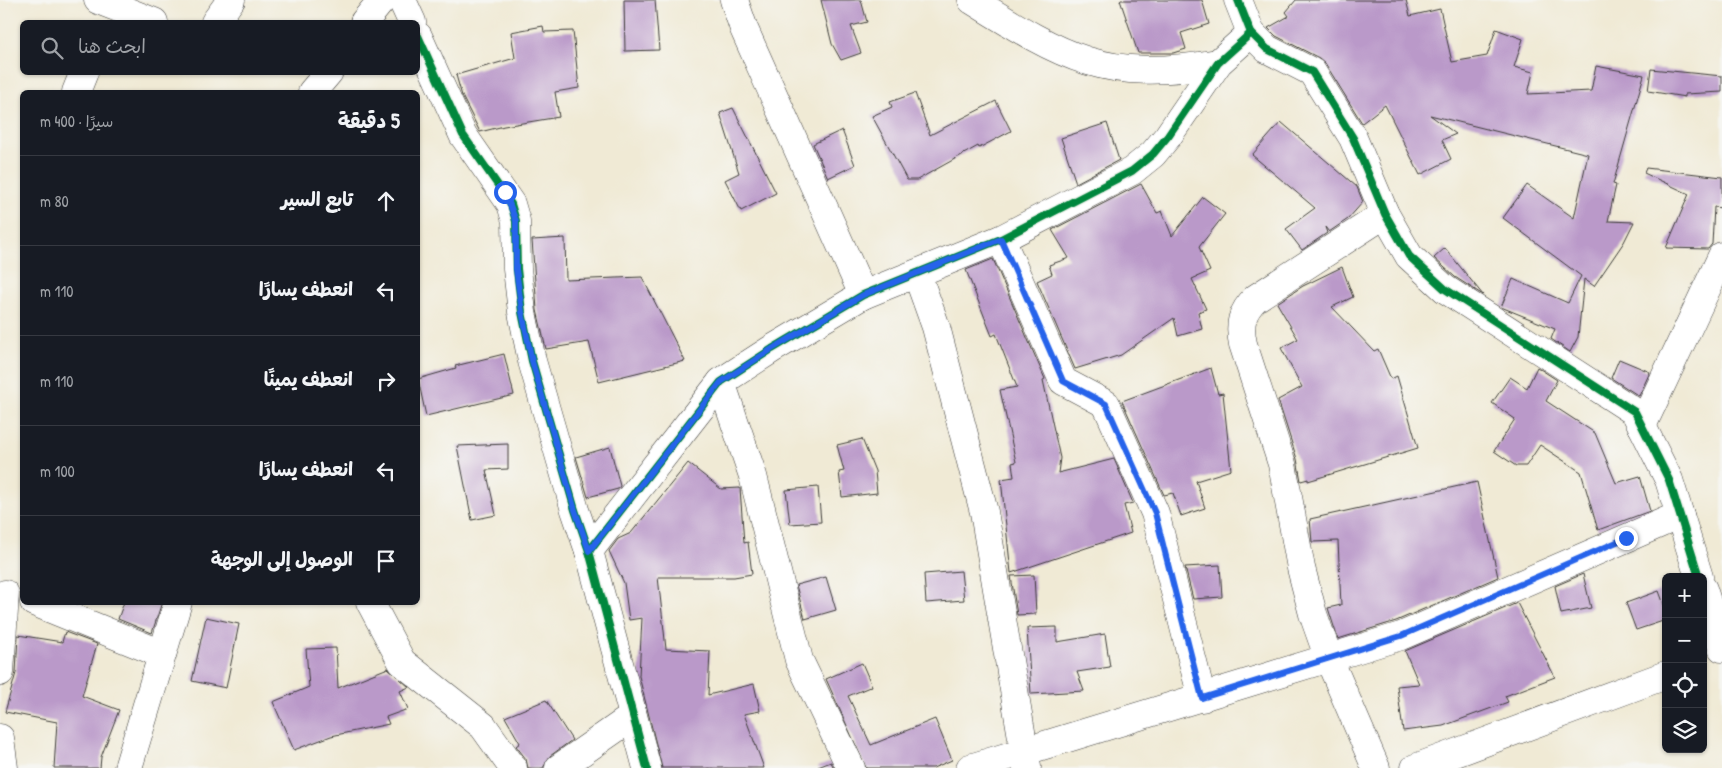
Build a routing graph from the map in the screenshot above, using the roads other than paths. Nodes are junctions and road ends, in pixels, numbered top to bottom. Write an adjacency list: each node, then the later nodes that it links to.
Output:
1 (231, 0): 9 (street)
2 (382, 0): 10 (street)
3 (402, 0): 11 (street)
4 (734, 0): 23 (street)
5 (972, 0): 14 (street)
6 (1238, 0): 12 (street)
7 (104, 9): 8 (street)
8 (146, 20)
9 (216, 20)
10 (366, 20)
11 (411, 20)
12 (1251, 33): 14 (street); 19 (street)
13 (420, 40): 27 (street)
14 (1218, 63): 20 (street)
15 (83, 75): 17 (street)
16 (326, 75): 18 (street)
17 (77, 90)
18 (314, 90)
19 (1385, 214): 25 (street); 37 (street)
20 (1001, 239): 22 (street); 41 (street)
21 (1722, 256): 25 (street)
22 (917, 274): 23 (street); 44 (street)
23 (863, 295): 24 (street)
24 (721, 382): 27 (street); 50 (street)
25 (1642, 426): 26 (street)
26 (1680, 515): 28 (street); 37 (street)
27 (589, 551): 42 (street)
28 (1699, 573)
29 (9, 595): 39 (street)
30 (1707, 601): 34 (street)
31 (41, 605): 35 (street)
32 (177, 605): 35 (street)
33 (372, 605): 47 (street)
34 (1722, 648)
35 (162, 654): 46 (street)
36 (1722, 654): 38 (street)
37 (1329, 659): 41 (street); 52 (street)
38 (1707, 660)
39 (0, 672)
40 (1662, 676): 53 (street)
41 (1202, 698): 44 (street)
42 (632, 717): 48 (street); 49 (street)
43 (0, 738): 45 (street)
44 (1026, 759): 51 (street)
45 (4, 768)
46 (128, 768)
47 (513, 768)
48 (559, 768)
49 (647, 768)
50 (851, 768)
51 (970, 768)
52 (1376, 768)
53 (1415, 768)

